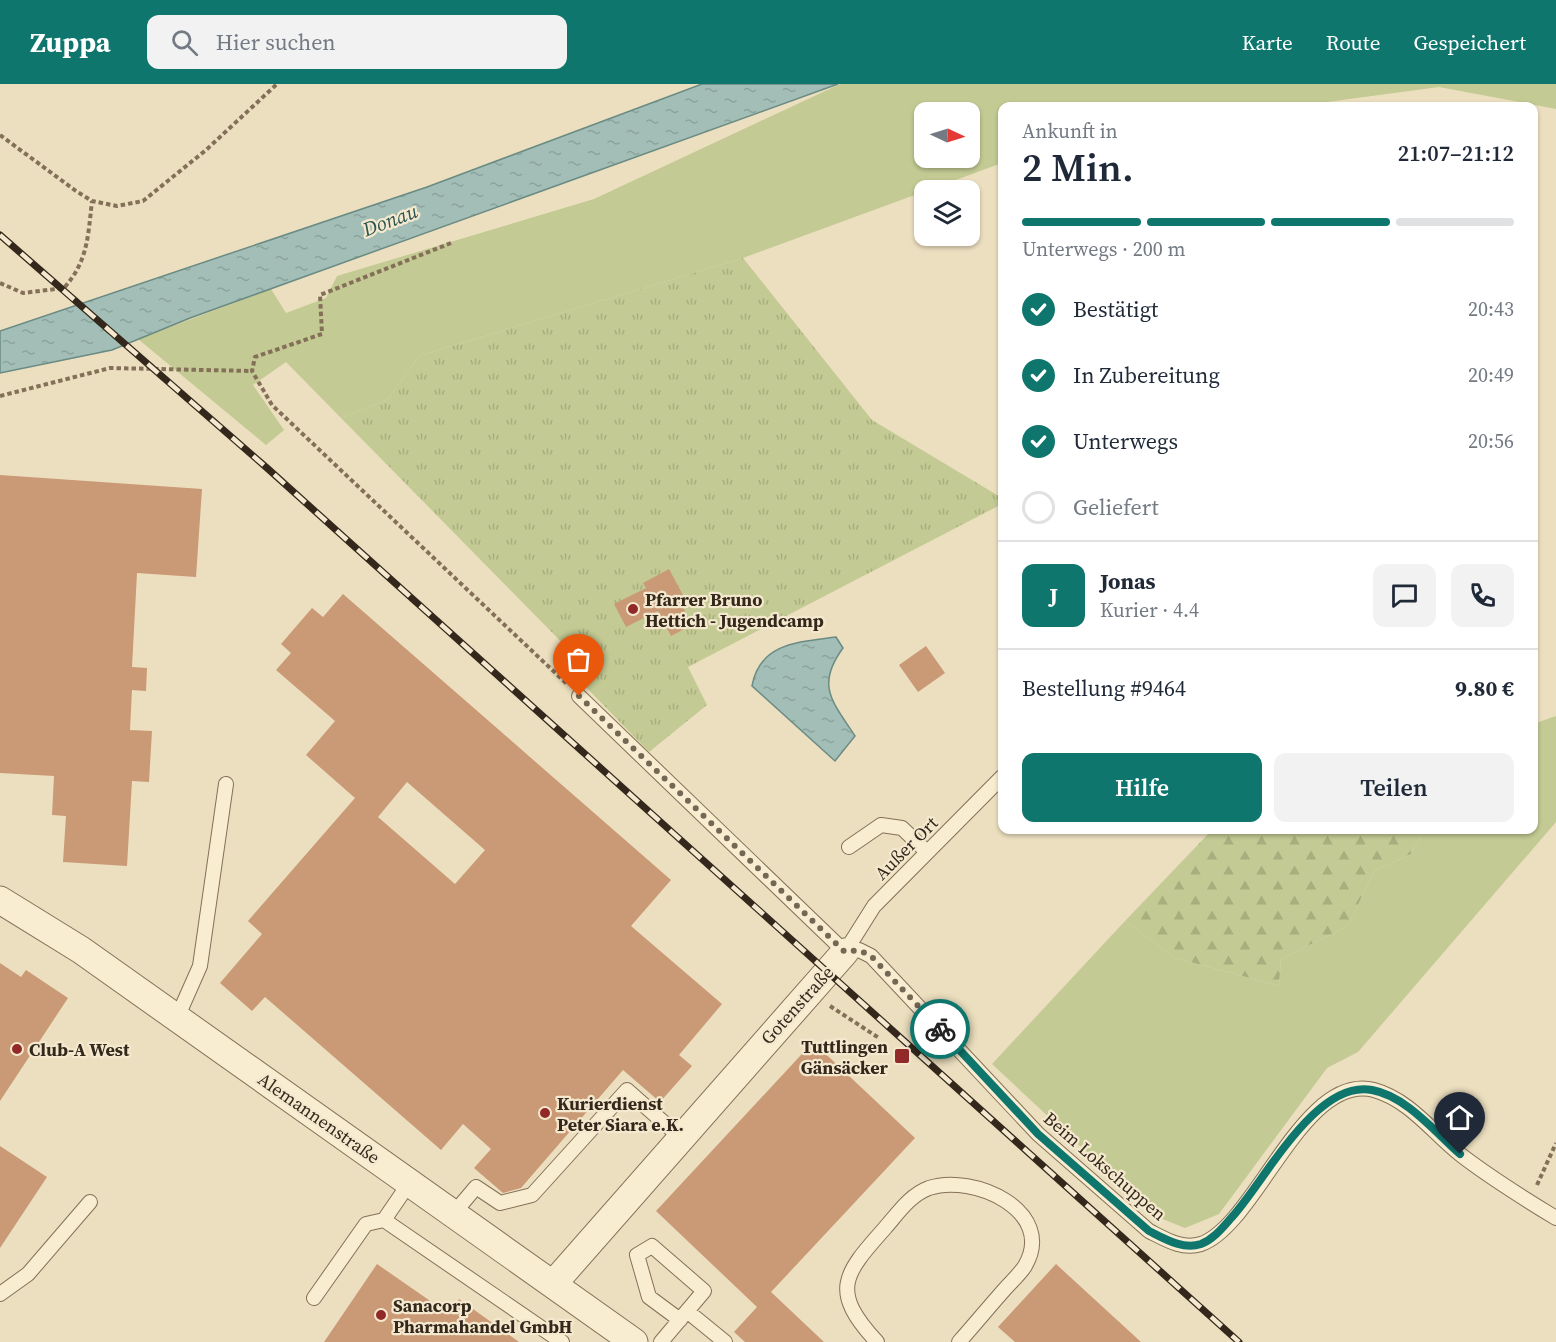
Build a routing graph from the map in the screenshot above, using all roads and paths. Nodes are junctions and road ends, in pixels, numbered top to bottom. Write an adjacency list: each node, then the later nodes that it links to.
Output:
1 (277, 84): 3 (path)
2 (0, 135): 3 (path)
3 (92, 201): 5 (path)
4 (451, 243): 6 (path)
5 (0, 283)
6 (252, 371): 7 (path); 8 (path)
7 (0, 396)
8 (579, 696): 14 (lane, Gotenstraße)
9 (998, 781): 12 (lane, Außer Ort)
10 (226, 784): 16 (lane)
11 (849, 847): 12 (lane)
12 (927, 852): 14 (lane, Außer Ort)
13 (0, 900): 16 (street, Alemannenstraße)
14 (845, 952): 18 (street, Gotenstraße); 22 (lane, Beim Lokschuppen)
15 (826, 1004): 17 (path)
16 (177, 1018): 20 (street, Alemannenstraße)
17 (879, 1038)
18 (680, 1137): 23 (lane); 26 (street, Gotenstraße)
19 (1556, 1143): 22 (path)
20 (410, 1182): 23 (street, Alemannenstraße); 25 (lane)
21 (90, 1202): 27 (lane)
22 (1529, 1202): 24 (lane, Beim Lokschuppen)
23 (454, 1212): 26 (street, Alemannenstraße)
24 (1556, 1218)
25 (384, 1220): 28 (lane); 30 (lane)
26 (554, 1283): 31 (street, Alemannenstraße)
27 (0, 1294)
28 (314, 1298)
29 (684, 1316): 29 (lane); 32 (lane); 33 (lane)
30 (562, 1342)
31 (634, 1342)
32 (661, 1342)
33 (725, 1342)
34 (877, 1342): 35 (lane)
35 (959, 1342)

